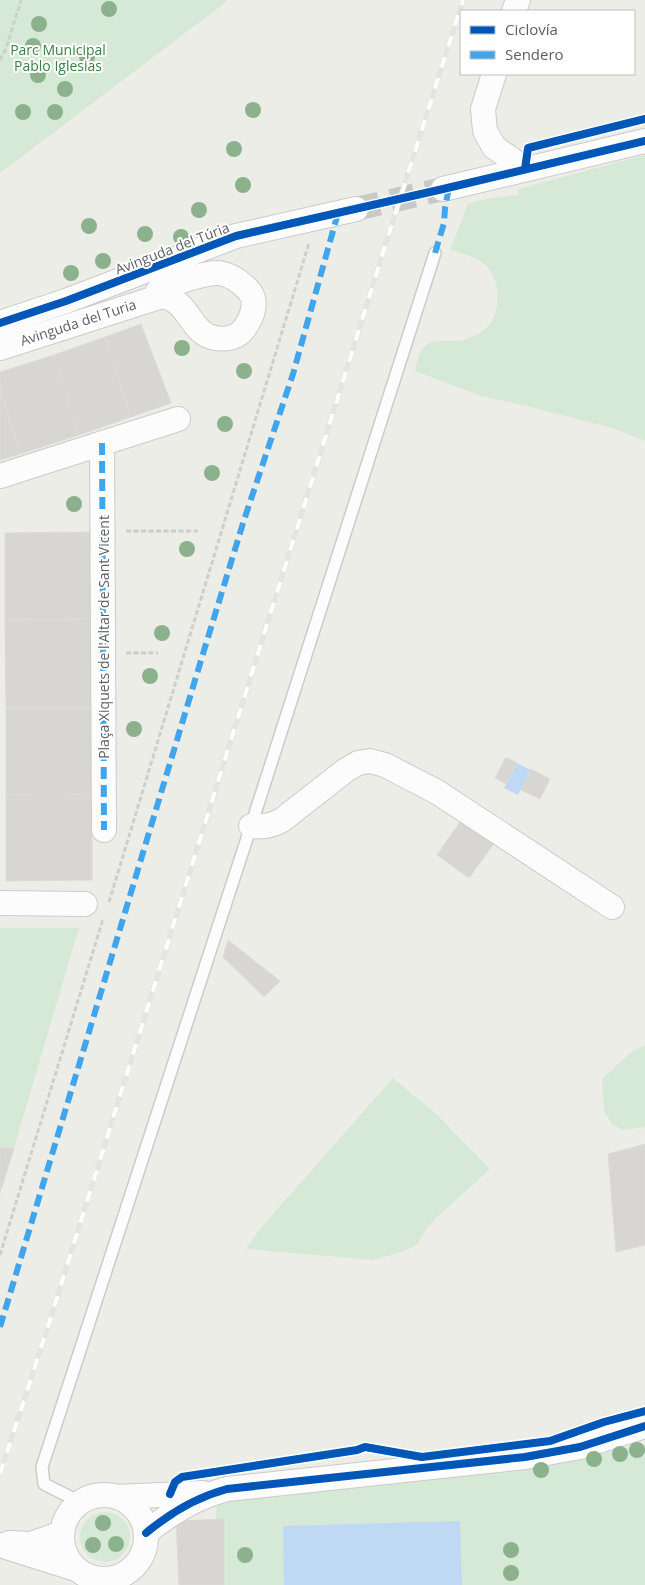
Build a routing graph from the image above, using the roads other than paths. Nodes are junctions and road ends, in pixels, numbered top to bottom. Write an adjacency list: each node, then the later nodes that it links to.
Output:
1 (494, 75): 3 (street)
2 (645, 140): 3 (street)
3 (525, 169): 4 (street)
4 (444, 189)
5 (356, 209): 8 (street, Avinguda del Túria)
6 (436, 253): 13 (lane)
7 (156, 297): 9 (street, Avinguda del Turia)
8 (0, 324)
9 (0, 348)
10 (178, 419): 11 (street)
11 (102, 443): 12 (street); 14 (street, Plaça Xiquets de l'Altar de Sant Vicent)
12 (0, 476)
13 (251, 826): 17 (street); 21 (lane)
14 (104, 830)
15 (0, 903): 16 (street)
16 (85, 904)
17 (612, 907)
18 (645, 1426): 19 (street)
19 (210, 1493): 20 (street); 23 (street)
20 (116, 1497): 21 (street); 23 (street)
21 (80, 1502): 22 (street)
22 (62, 1533): 24 (street); 25 (street)
23 (146, 1533): 26 (street)
24 (0, 1543): 25 (street)
25 (76, 1569): 26 (street)
26 (130, 1579)

